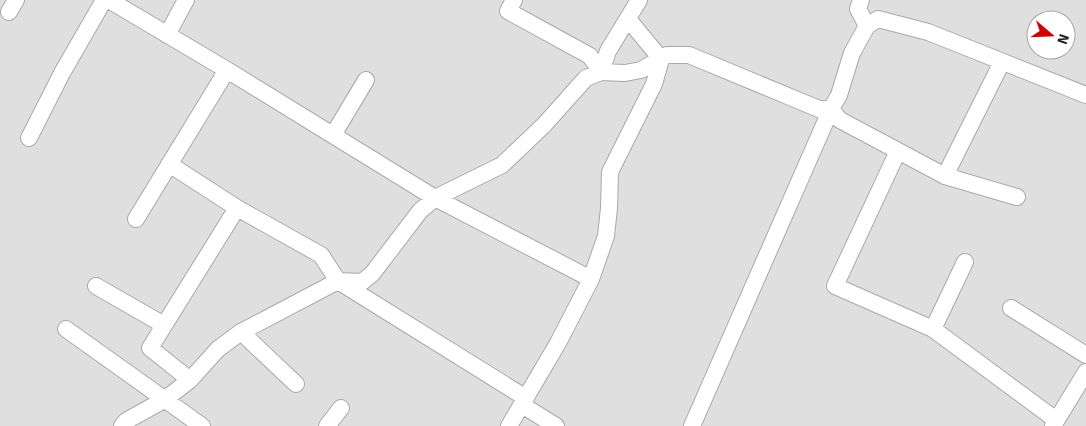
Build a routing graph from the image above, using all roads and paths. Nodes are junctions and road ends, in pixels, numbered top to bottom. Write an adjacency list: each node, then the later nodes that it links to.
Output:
1 (104, 0): 18 (street)
2 (109, 0): 9 (street)
3 (186, 0): 9 (street)
4 (514, 0): 13 (street)
5 (639, 0): 7 (street)
6 (861, 0): 8 (street)
7 (628, 19): 10 (street); 13 (street)
8 (867, 26): 11 (street); 16 (street)
9 (167, 35): 12 (street)
10 (661, 59): 13 (street); 16 (street); 27 (street)
11 (1002, 62): 15 (street); 21 (street)
12 (227, 70): 17 (street); 20 (street)
13 (601, 72): 23 (street)
14 (366, 80): 17 (street)
15 (1086, 95)
16 (831, 109): 19 (street); 48 (street)
17 (333, 135): 23 (street)
18 (29, 138)
19 (898, 150): 21 (street); 33 (street)
20 (169, 164): 24 (street); 25 (street)
21 (945, 176): 22 (street)
22 (1017, 197)
23 (435, 198): 27 (street); 28 (street)
24 (238, 208): 28 (street); 31 (street)
25 (136, 219)
26 (966, 262): 33 (street)
27 (591, 279): 40 (street)
28 (338, 281): 34 (street); 40 (street)
29 (96, 286): 31 (street)
30 (1011, 308): 35 (street)
31 (164, 326): 37 (street)
32 (66, 329): 39 (street)
33 (933, 329): 42 (street)
34 (241, 332): 37 (street); 38 (street)
35 (1086, 355)
36 (1086, 372): 42 (street)
37 (190, 380): 39 (street)
38 (296, 384)
39 (164, 400): 43 (street); 44 (street)
40 (524, 401): 46 (street); 47 (street)
41 (341, 408): 45 (street)
42 (1054, 423)
43 (122, 426)
44 (202, 426)
45 (327, 426)
46 (509, 426)
47 (556, 426)
48 (692, 426)

